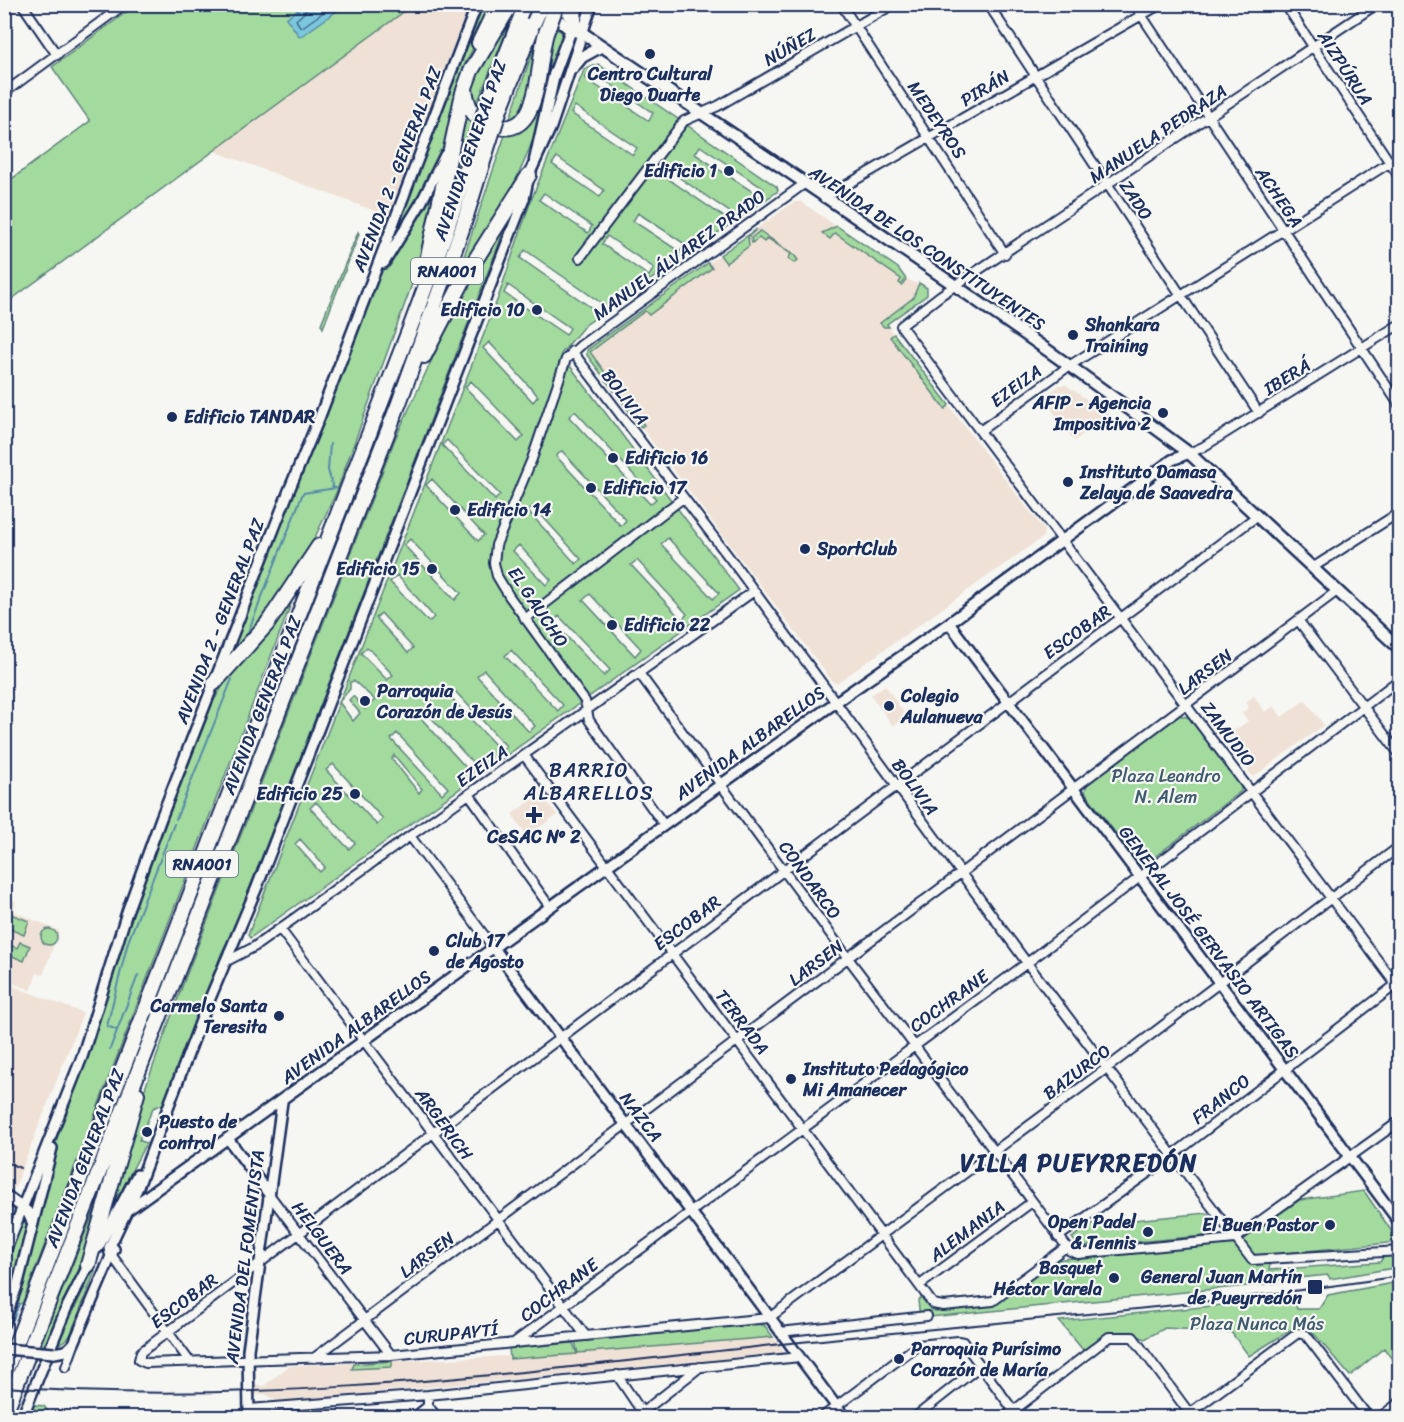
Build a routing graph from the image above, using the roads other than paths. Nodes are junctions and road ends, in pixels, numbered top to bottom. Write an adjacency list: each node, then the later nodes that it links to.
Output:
1 (22, 4): 25 (street)
2 (125, 4): 25 (street)
3 (477, 4): 47 (street, AVENIDA 2 - GENERAL PAZ)
4 (498, 4): 28 (highway)
5 (542, 4): 30 (highway, AVENIDA GENERAL PAZ / RNA001, bridge)
6 (575, 4): 20 (highway)
7 (592, 4): 22 (street)
8 (841, 4): 21 (street, MEDEYROS)
9 (894, 4): 21 (street, NÚÑEZ)
10 (987, 4): 27 (street, ZADO)
11 (1134, 4): 19 (street, ACHEGA)
12 (1161, 4): 19 (street, PIRÁN)
13 (1285, 4): 24 (street, AIZPÚRUA)
14 (1377, 4): 24 (street, MANUELA PEDRAZA)
15 (1394, 4): 18 (street)
16 (520, 7): 28 (highway); 30 (highway, AVENIDA GENERAL PAZ / RNA001)
17 (557, 9): 20 (main road, AVENIDA DE LOS CONSTITUYENTES); 28 (highway, bridge)
18 (1400, 13)
19 (1142, 16): 27 (street, PIRÁN); 32 (street, ACHEGA)
20 (572, 25): 22 (main road, AVENIDA DE LOS CONSTITUYENTES); 37 (main road)
21 (855, 27): 31 (street, NÚÑEZ); 35 (street, MEDEYROS)
22 (584, 34): 23 (main road, AVENIDA DE LOS CONSTITUYENTES); 26 (street)
23 (602, 46): 26 (main road); 31 (main road, AVENIDA DE LOS CONSTITUYENTES)
24 (1313, 47): 32 (street, MANUELA PEDRAZA); 38 (street, AIZPÚRUA)
25 (57, 54): 29 (street)
26 (573, 68): 37 (street)
27 (1034, 76): 35 (street, PIRÁN); 42 (street, ZADO)
28 (468, 78): 33 (highway)
29 (4, 93)
30 (493, 110): 34 (highway, AVENIDA GENERAL PAZ / RNA001, bridge)
31 (700, 113): 41 (main road, AVENIDA DE LOS CONSTITUYENTES); 46 (street, NÚÑEZ)
32 (1209, 118): 42 (street, MANUELA PEDRAZA); 44 (street, ACHEGA)
33 (455, 130): 47 (street); 50 (highway)
34 (483, 137): 50 (highway, AVENIDA GENERAL PAZ / RNA001); 56 (highway, AVENIDA GENERAL PAZ / RNA001)
35 (931, 138): 43 (street, PIRÁN); 45 (street, MEDEYROS)
36 (1400, 156): 38 (street, EZEIZA)
37 (535, 160): 39 (street)
38 (1389, 163): 40 (street, AIZPÚRUA); 44 (street, EZEIZA)
39 (529, 175): 56 (highway); 102 (street)
40 (1400, 178)
41 (804, 183): 43 (main road, AVENIDA DE LOS CONSTITUYENTES); 54 (street, MANUEL ÁLVAREZ PRADO)
42 (1108, 186): 45 (street, MANUELA PEDRAZA); 49 (street, ZADO)
43 (824, 198): 48 (main road, AVENIDA DE LOS CONSTITUYENTES)
44 (1282, 228): 49 (street, EZEIZA); 53 (street, ACHEGA)
45 (1005, 254): 48 (street, MANUELA PEDRAZA)
46 (580, 258)
47 (372, 283): 76 (street, AVENIDA 2 - GENERAL PAZ)
48 (955, 287): 52 (street, MANUELA PEDRAZA); 55 (main road, AVENIDA DE LOS CONSTITUYENTES)
49 (1179, 294): 55 (street, EZEIZA); 58 (street, ZADO)
50 (412, 323): 64 (highway, AVENIDA GENERAL PAZ / RNA001)
51 (1400, 324): 53 (street, IBERÁ)
52 (900, 326): 59 (street, ZAMUDIO)
53 (1361, 348): 57 (street, ACHEGA); 58 (street, IBERÁ)
54 (572, 351): 61 (street, BOLIVIA); 70 (street, EL GAUCHO)
55 (1069, 366): 59 (street, EZEIZA); 60 (main road, AVENIDA DE LOS CONSTITUYENTES)
56 (399, 403): 110 (highway, AVENIDA GENERAL PAZ / RNA001)
57 (1400, 406)
58 (1259, 413): 60 (street, IBERÁ)
59 (980, 430): 65 (street, ZAMUDIO)
60 (1189, 453): 63 (main road, AVENIDA DE LOS CONSTITUYENTES); 65 (street, AVENIDA ALBARELLOS)
61 (683, 498): 67 (street, BOLIVIA); 70 (street)
62 (1400, 512): 66 (street)
63 (1257, 516): 66 (main road, AVENIDA DE LOS CONSTITUYENTES); 69 (street, ESCOBAR)
64 (336, 519): 76 (highway); 166 (highway, AVENIDA GENERAL PAZ / RNA001)
65 (1063, 541): 69 (street, ZAMUDIO); 72 (street, AVENIDA ALBARELLOS)
66 (1312, 568): 68 (main road, AVENIDA DE LOS CONSTITUYENTES)
67 (754, 591): 74 (street, EZEIZA); 78 (street, BOLIVIA)
68 (1337, 591): 71 (street, LARSEN); 73 (main road, AVENIDA DE LOS CONSTITUYENTES)
69 (1122, 618): 77 (street, ESCOBAR); 79 (street, ZAMUDIO)
70 (525, 619): 81 (street, EL GAUCHO)
71 (1298, 620): 79 (street, LARSEN); 80 (street)
72 (949, 624): 77 (street, GENERAL JOSÉ GERVASIO ARTIGAS); 78 (street, AVENIDA ALBARELLOS)
73 (1400, 649)
74 (639, 673): 81 (street, EZEIZA); 84 (street, CONDARCO)
75 (1400, 679): 80 (street, COCHRANE)
76 (214, 682): 116 (street, AVENIDA 2 - GENERAL PAZ)
77 (1008, 701): 85 (street, ESCOBAR); 86 (street, GENERAL JOSÉ GERVASIO ARTIGAS)
78 (836, 702): 84 (street, AVENIDA ALBARELLOS); 85 (street, BOLIVIA)
79 (1187, 705): 86 (street, LARSEN); 87 (street, ZAMUDIO)
80 (1363, 708): 83 (street); 87 (street, COCHRANE)
81 (588, 710): 82 (street, EZEIZA); 89 (street, EL GAUCHO)
82 (524, 755): 88 (street, EZEIZA); 92 (street, TERRADA)
83 (1400, 755)
84 (720, 786): 89 (street, AVENIDA ALBARELLOS); 93 (street, CONDARCO)
85 (896, 786): 93 (street, ESCOBAR); 94 (street, BOLIVIA)
86 (1074, 789): 94 (street, LARSEN); 95 (street, GENERAL JOSÉ GERVASIO ARTIGAS)
87 (1252, 791): 95 (street, COCHRANE); 96 (street, ZAMUDIO)
88 (469, 794): 90 (street, EZEIZA); 97 (street)
89 (664, 825): 92 (street, AVENIDA ALBARELLOS)
90 (410, 836): 98 (street, EZEIZA); 99 (street, NAZCA)
91 (1400, 846): 96 (street, BAZURCO)
92 (607, 866): 97 (street, AVENIDA ALBARELLOS); 100 (street, TERRADA)
93 (784, 869): 100 (street, ESCOBAR); 101 (street, CONDARCO)
94 (961, 873): 101 (street, LARSEN); 103 (street, BOLIVIA)
95 (1139, 875): 103 (street, COCHRANE); 104 (street, GENERAL JOSÉ GERVASIO ARTIGAS)
96 (1331, 897): 104 (street, BAZURCO); 105 (street, ZAMUDIO)
97 (550, 907): 99 (street, AVENIDA ALBARELLOS)
98 (280, 928): 102 (street, EZEIZA); 108 (street, ARGERICH)
99 (493, 947): 106 (street, NAZCA); 108 (street, AVENIDA ALBARELLOS)
100 (672, 954): 106 (street, ESCOBAR); 107 (street, TERRADA)
101 (848, 958): 107 (street, LARSEN); 109 (street, CONDARCO)
102 (225, 962): 123 (street)
103 (1026, 963): 109 (street, COCHRANE); 111 (street, BOLIVIA)
104 (1219, 983): 111 (street, BAZURCO); 112 (street, GENERAL JOSÉ GERVASIO ARTIGAS)
105 (1398, 986): 112 (street, FRANCO)
106 (561, 1038): 115 (street, NAZCA); 118 (street, ESCOBAR)
107 (738, 1041): 115 (street, LARSEN); 117 (street, TERRADA)
108 (364, 1042): 113 (street, AVENIDA ALBARELLOS); 118 (street, ARGERICH)
109 (915, 1045): 117 (street, COCHRANE); 120 (street, CONDARCO)
110 (147, 1048): 144 (highway); 175 (highway, AVENIDA GENERAL PAZ / RNA001)
111 (1107, 1068): 120 (street, BAZURCO); 121 (street, BOLIVIA)
112 (1284, 1070): 121 (street, FRANCO); 122 (street, GENERAL JOSÉ GERVASIO ARTIGAS)
113 (282, 1102): 119 (street, AVENIDA ALBARELLOS); 126 (street, AVENIDA DEL FOMENTISTA)
114 (1400, 1120): 122 (street)
115 (626, 1124): 131 (street, NAZCA); 132 (street, LARSEN)
116 (56, 1128): 125 (street, AVENIDA 2 - GENERAL PAZ); 134 (street, AVENIDA GENERAL PAZ)
117 (803, 1128): 131 (street, COCHRANE); 136 (street, TERRADA)
118 (433, 1133): 132 (street, ARGERICH); 135 (street, ESCOBAR)
119 (229, 1140): 126 (street, HELGUERA); 130 (street, AVENIDA ALBARELLOS)
120 (993, 1152): 128 (street, CONDARCO); 136 (street, BAZURCO)
121 (1173, 1155): 137 (street, FRANCO); 138 (street, BOLIVIA)
122 (1351, 1157): 133 (street, GENERAL JOSÉ GERVASIO ARTIGAS); 138 (street)
123 (147, 1158): 130 (street); 144 (street)
124 (4, 1188): 125 (street)
125 (29, 1191): 129 (street, AVENIDA 2 - GENERAL PAZ)
126 (268, 1193): 135 (street, HELGUERA); 143 (street, AVENIDA DEL FOMENTISTA)
127 (4, 1194): 129 (street)
128 (1032, 1202): 137 (street, CONDARCO); 145 (street, ALEMANIA)
129 (23, 1208): 134 (street); 142 (street, AVENIDA 2 - GENERAL PAZ)
130 (127, 1210): 141 (street)
131 (691, 1211): 146 (street, COCHRANE); 148 (street, NAZCA)
132 (497, 1221): 146 (street, ARGERICH); 149 (street, LARSEN)
133 (1400, 1222)
134 (33, 1224): 150 (street, AVENIDA GENERAL PAZ)
135 (299, 1234): 143 (street, ESCOBAR); 149 (street, HELGUERA)
136 (884, 1235): 145 (street, TERRADA); 148 (street, BAZURCO)
137 (1058, 1237): 139 (street, CONDARCO)
138 (1235, 1239): 139 (street); 140 (street, BOLIVIA)
139 (1066, 1247): 145 (street, TERRADA)
140 (1400, 1251)
141 (110, 1253): 151 (street); 155 (street)
142 (4, 1254)
143 (260, 1263): 151 (street, ESCOBAR); 161 (street, AVENIDA DEL FOMENTISTA)
144 (88, 1265): 177 (street)
145 (920, 1285)
146 (562, 1306): 153 (street, ARGERICH); 154 (street, COCHRANE)
147 (927, 1316): 152 (street)
148 (769, 1318): 152 (street, NAZCA); 153 (street, CURUPAYTÍ)
149 (364, 1321): 157 (street, HELGUERA); 160 (street, LARSEN)
150 (4, 1323)
151 (168, 1332): 158 (street, ESCOBAR); 162 (street)
152 (780, 1332): 159 (street, NAZCA)
153 (585, 1335): 154 (street, CURUPAYTÍ)
154 (514, 1342): 157 (street, CURUPAYTÍ)
155 (74, 1343): 156 (street, bridge); 165 (street)
156 (4, 1349)
157 (391, 1355): 160 (street, CURUPAYTÍ)
158 (138, 1357): 162 (street, CURUPAYTÍ)
159 (800, 1357): 164 (street); 171 (street, NAZCA)
160 (313, 1359): 161 (street, CURUPAYTÍ)
161 (248, 1361): 162 (street, CURUPAYTÍ); 172 (street, AVENIDA DEL FOMENTISTA)
162 (190, 1362)
163 (981, 1365): 171 (street); 173 (street); 183 (street)
164 (702, 1366): 167 (street); 174 (street)
165 (66, 1367)
166 (4, 1374)
167 (616, 1376): 168 (street); 174 (street)
168 (428, 1395): 170 (street); 172 (street)
169 (1400, 1402): 186 (street)
170 (428, 1406): 178 (street); 179 (street)
171 (837, 1406): 181 (street); 182 (street, NAZCA)
172 (249, 1413)
173 (1016, 1414): 176 (street); 184 (street)
174 (644, 1415): 180 (street)
175 (4, 1416)
176 (1188, 1416): 185 (street)
177 (22, 1418)
178 (413, 1418)
179 (438, 1418)
180 (635, 1418)
181 (821, 1418)
182 (845, 1418)
183 (914, 1418)
184 (1004, 1418)
185 (1369, 1418)
186 (1379, 1418)

